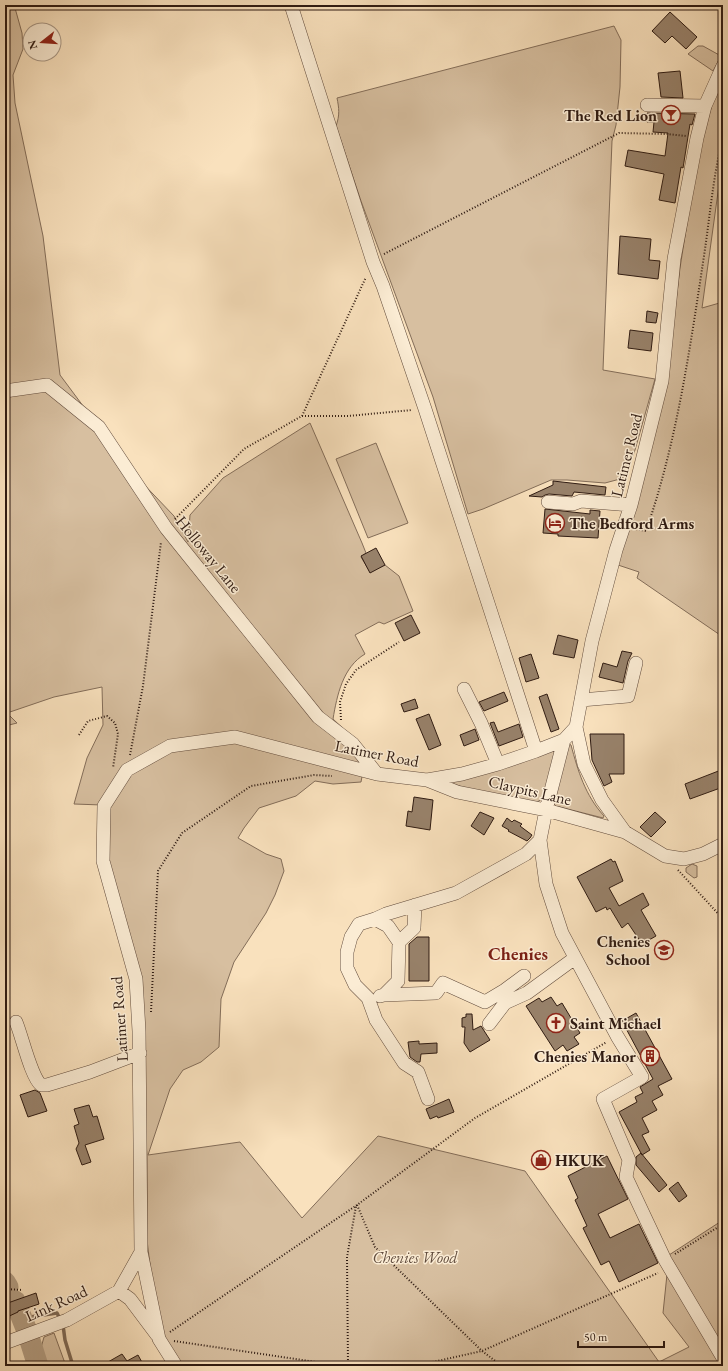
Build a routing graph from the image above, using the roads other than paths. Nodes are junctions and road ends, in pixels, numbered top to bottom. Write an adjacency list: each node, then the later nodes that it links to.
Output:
1 (291, 5): 13 (street)
2 (723, 66): 4 (street, Latimer Road)
3 (647, 105): 4 (street)
4 (705, 106): 7 (street, Latimer Road)
5 (5, 391): 15 (street, Holloway Lane)
6 (548, 502): 7 (street)
7 (631, 505): 10 (street, Latimer Road)
8 (636, 663): 10 (street)
9 (464, 689): 14 (street)
10 (581, 700): 11 (street, Latimer Road)
11 (576, 727): 12 (street, Latimer Road); 18 (street, Claypits Lane)
12 (564, 740): 13 (street, Latimer Road); 17 (street)
13 (536, 751): 14 (street, Latimer Road)
14 (498, 764): 16 (street, Latimer Road)
15 (377, 774): 16 (street, Latimer Road); 30 (street, Latimer Road)
16 (427, 780): 17 (street, Claypits Lane)
17 (546, 810): 18 (street, Claypits Lane); 19 (street)
18 (626, 832): 20 (street, Claypits Lane)
19 (540, 840): 21 (street); 24 (street)
20 (723, 844)
21 (415, 905): 22 (street); 23 (street)
22 (375, 919): 23 (street); 27 (street)
23 (399, 942): 26 (street)
24 (575, 958): 29 (street); 36 (street)
25 (524, 976): 26 (street)
26 (384, 995): 27 (street)
27 (368, 998): 31 (street)
28 (16, 1022): 30 (street)
29 (489, 1024)
30 (140, 1053): 32 (street, Latimer Road)
31 (428, 1099)
32 (142, 1252): 33 (street); 34 (street, Latimer Road)
33 (120, 1291): 34 (street); 35 (street, Link Road)
34 (159, 1339): 37 (street, Latimer Road)
35 (5, 1343)
36 (723, 1358)
37 (176, 1366)

